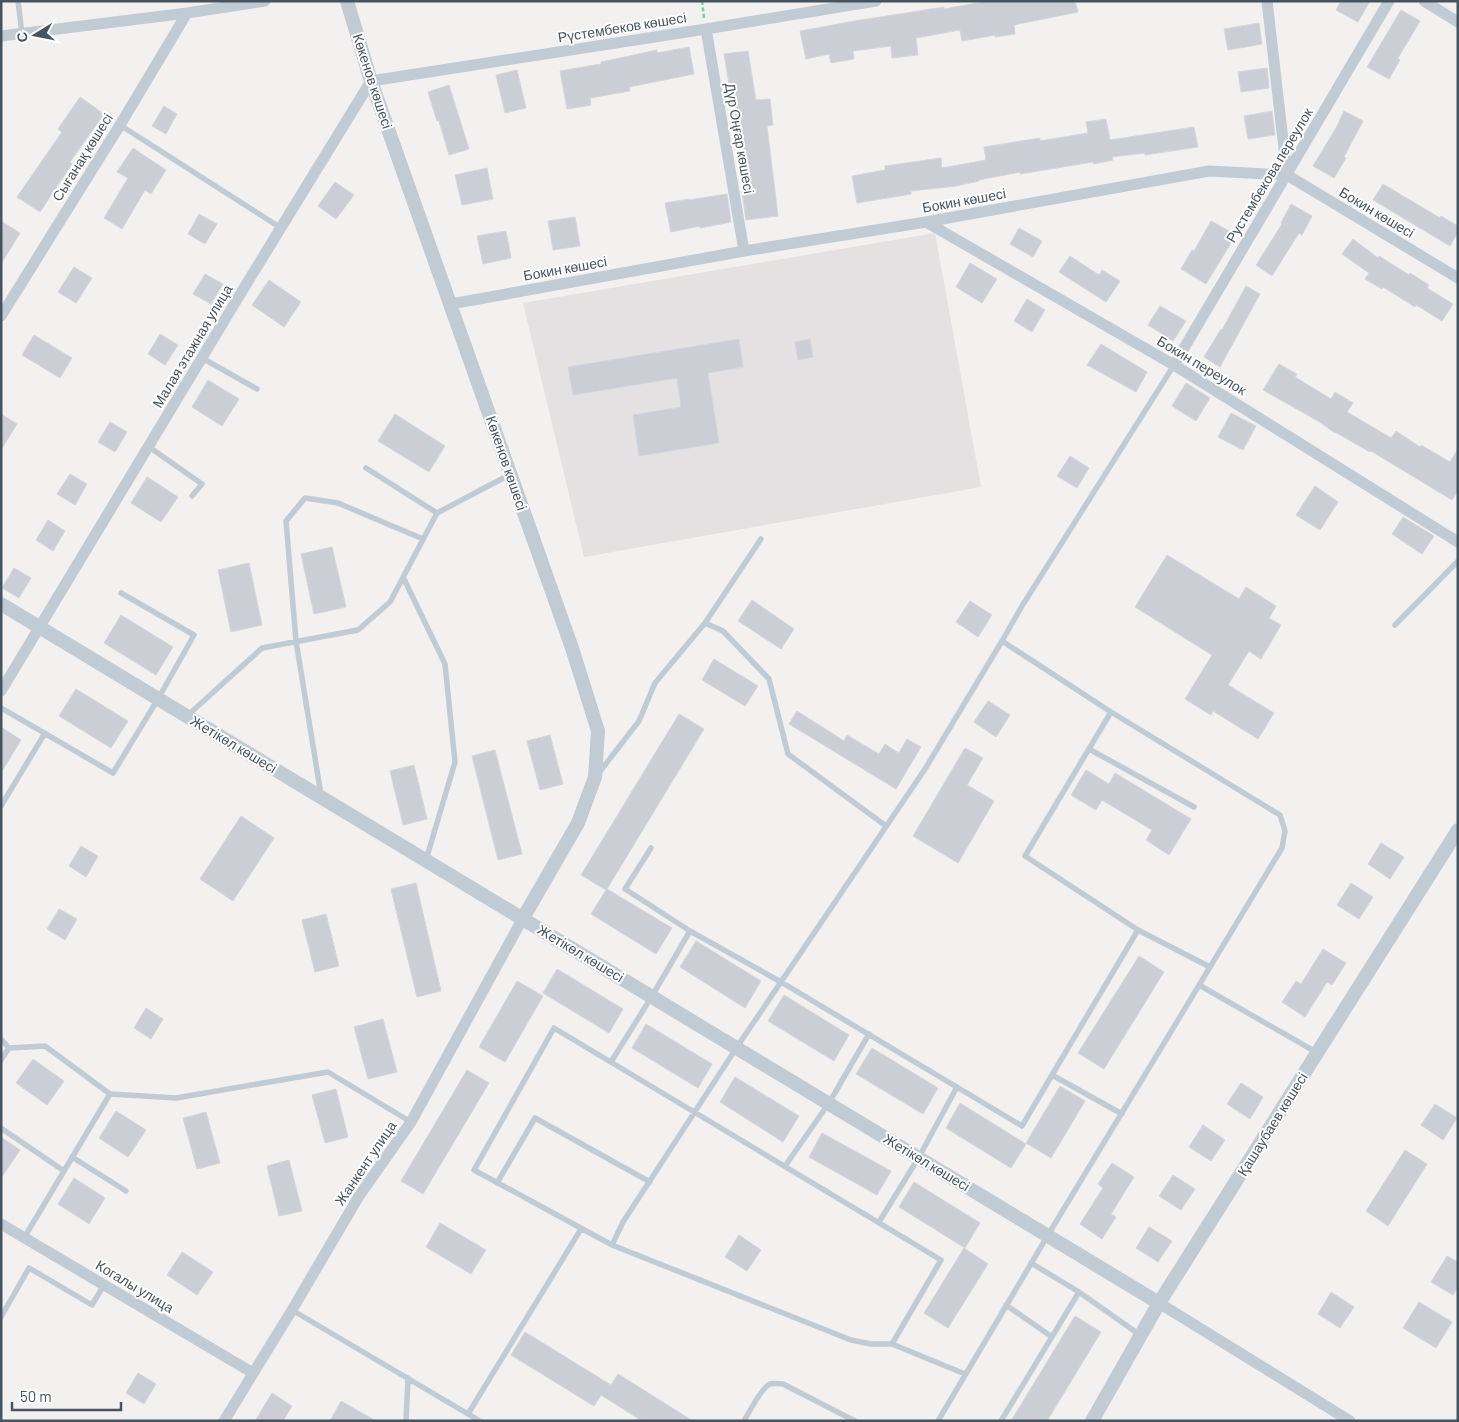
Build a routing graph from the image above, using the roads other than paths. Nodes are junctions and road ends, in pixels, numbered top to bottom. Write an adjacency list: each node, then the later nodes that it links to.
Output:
1 (18, 1): 11 (lane)
2 (265, 1): 8 (street)
3 (347, 1): 13 (street, Көкенов көшесі)
4 (876, 1): 10 (street, Рүстембеков көшесі)
5 (1267, 1): 15 (street)
6 (1390, 1): 15 (street, Рустембекова переулок)
7 (1424, 1): 9 (street)
8 (186, 13): 11 (street); 14 (street, Сығанақ көшесі)
9 (1458, 22)
10 (706, 29): 13 (street, Рүстембеков көшесі); 18 (street, Дүр Оңғар көшесі)
11 (22, 34): 12 (street)
12 (1, 36)
13 (371, 81): 17 (street, Малая этажная улица); 20 (street, Көкенов көшесі)
14 (120, 125): 17 (lane); 21 (street, Сығанақ көшесі)
15 (1287, 175): 16 (street, Бокин көшесі); 19 (street, Бокин көшесі); 23 (street, Рустембекова переулок)
16 (926, 222): 18 (street, Бокин көшесі); 23 (street, Бокин переулок)
17 (280, 228): 22 (street, Малая этажная улица)
18 (744, 251): 20 (street, Бокин көшесі)
19 (1458, 278)
20 (451, 304): 27 (street, Көкенов көшесі)
21 (1, 316)
22 (202, 358): 24 (lane); 25 (street, Малая этажная улица)
23 (1174, 365): 32 (street, Бокин переулок); 41 (lane)
24 (257, 389)
25 (149, 447): 28 (lane); 39 (street, Малая этажная улица)
26 (366, 468): 29 (lane)
27 (511, 474): 29 (lane); 49 (street, Көкенов көшесі)
28 (192, 496)
29 (437, 514): 30 (lane)
30 (423, 539): 34 (lane); 40 (lane)
31 (761, 539): 37 (lane)
32 (1458, 542)
33 (1458, 561): 38 (lane)
34 (403, 577): 40 (lane); 56 (lane)
35 (121, 593): 43 (lane)
36 (1, 604): 39 (street, Жетікөл көшесі)
37 (705, 623): 49 (lane); 53 (lane)
38 (1396, 625)
39 (40, 628): 42 (street, Малая этажная улица); 43 (street, Жетікөл көшесі)
40 (296, 641): 46 (lane); 50 (lane)
41 (1002, 641): 45 (lane); 53 (lane)
42 (1, 691)
43 (158, 699): 46 (street, Жетікөл көшесі); 47 (lane)
44 (1, 708): 47 (lane)
45 (1111, 712): 48 (lane); 60 (lane)
46 (187, 716): 50 (street, Жетікөл көшесі)
47 (45, 733): 51 (lane)
48 (1090, 749): 52 (lane); 58 (lane)
49 (595, 777): 57 (street, Көкенов көшесі)
50 (321, 797): 56 (street, Жетікөл көшесі)
51 (1, 806)
52 (1194, 807)
53 (886, 826): 61 (lane)
54 (1458, 830): 68 (street, Қашаубаев көшесі)
55 (651, 848): 59 (lane)
56 (426, 860): 57 (street, Жетікөл көшесі)
57 (524, 918): 63 (street, Жетікөл көшесі); 77 (street, Жанкент улица)
58 (1138, 930): 60 (lane); 71 (lane)
59 (690, 931): 61 (lane); 63 (lane)
60 (1210, 967): 62 (lane)
61 (781, 982): 64 (lane); 67 (lane)
62 (1199, 985): 68 (lane); 76 (lane)
63 (652, 996): 67 (street, Жетікөл көшесі); 70 (lane)
64 (869, 1034): 72 (lane); 74 (lane)
65 (1, 1039): 66 (lane)
66 (9, 1048): 69 (lane); 73 (lane)
67 (737, 1048): 74 (street, Жетікөл көшесі); 75 (lane)
68 (1317, 1053): 95 (street, Қашаубаев көшесі)
69 (1, 1060)
70 (611, 1062): 75 (lane); 84 (lane)
71 (1052, 1075): 72 (lane); 76 (lane)
72 (957, 1087): 79 (lane)
73 (110, 1094): 77 (lane); 80 (lane)
74 (829, 1103): 79 (street, Жетікөл көшесі); 81 (lane)
75 (696, 1112): 81 (lane); 83 (lane)
76 (1122, 1114): 89 (lane)
77 (411, 1122): 97 (street, Жанкент улица)
78 (1, 1128): 82 (lane)
79 (919, 1157): 86 (lane); 89 (street, Жетікөл көшесі)
80 (72, 1158): 82 (lane); 85 (lane)
81 (785, 1166): 86 (lane)
82 (64, 1171): 90 (lane)
83 (650, 1182): 84 (lane); 91 (lane)
84 (497, 1183): 88 (lane)
85 (126, 1191)
86 (879, 1222): 101 (lane)
87 (1, 1224): 90 (street, Когалы улица)
88 (581, 1229): 91 (lane); 105 (lane)
89 (1048, 1235): 92 (lane); 95 (street, Жетікөл көшесі)
90 (24, 1238): 93 (street, Когалы улица)
91 (612, 1245): 101 (lane)
92 (1031, 1263): 94 (lane); 96 (lane)
93 (104, 1285): 98 (lane); 102 (street, Когалы улица)
94 (1079, 1292): 99 (lane); 100 (lane)
95 (1159, 1303): 99 (street, Қашаубаев көшесі); 115 (street)
96 (1006, 1305): 100 (lane); 103 (lane)
97 (292, 1310): 102 (street, Жанкент улица); 104 (lane)
98 (1, 1317)
99 (1141, 1335): 114 (street, Қашаубаев көшесі)
100 (1052, 1337): 113 (lane)
101 (892, 1344): 103 (lane)
102 (253, 1373): 107 (street, Жанкент улица)
103 (965, 1374): 112 (lane)
104 (408, 1378): 105 (lane); 108 (lane)
105 (468, 1414): 109 (lane)
106 (848, 1419): 110 (lane); 111 (lane)
107 (224, 1421)
108 (406, 1421)
109 (480, 1421)
110 (744, 1421)
111 (855, 1421)
112 (938, 1421)
113 (1002, 1421)
114 (1092, 1421)
115 (1350, 1421)

